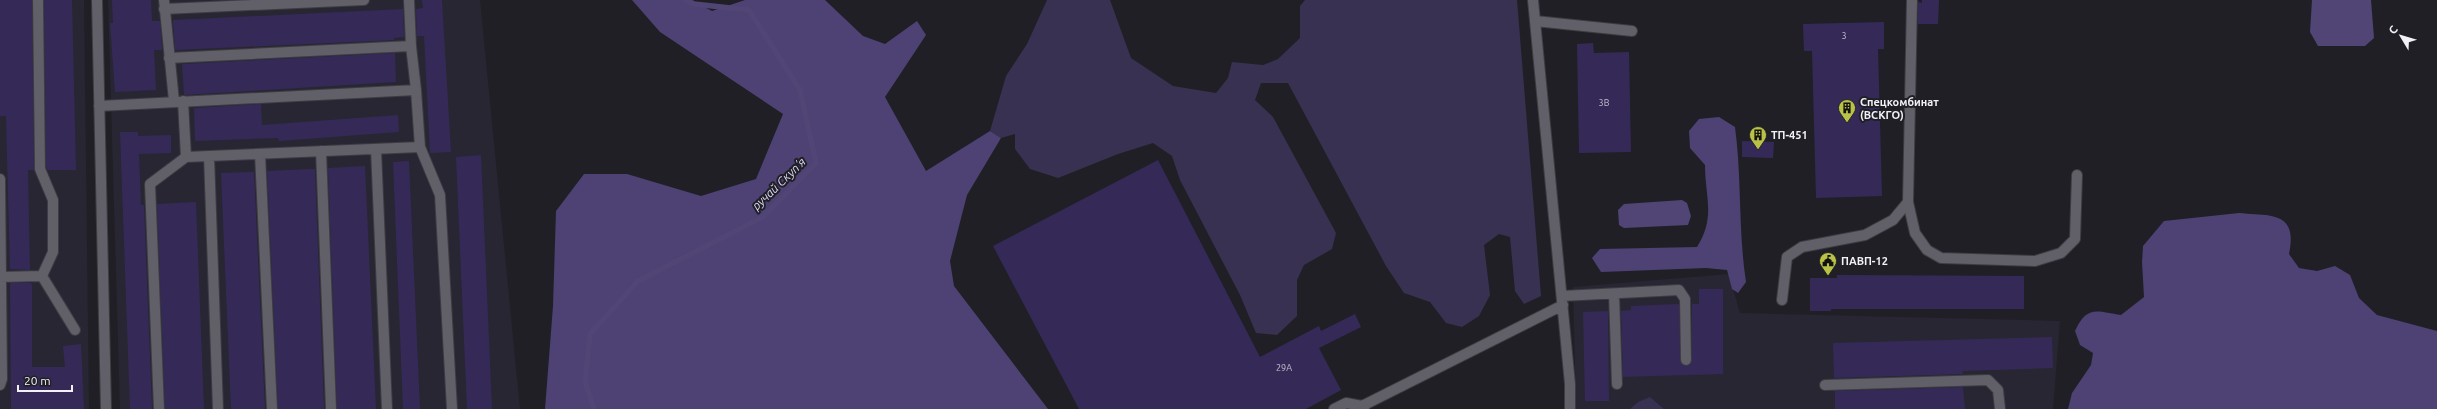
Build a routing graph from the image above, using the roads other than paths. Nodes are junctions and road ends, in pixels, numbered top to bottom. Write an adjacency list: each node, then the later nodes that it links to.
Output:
1 (38, 0): 25 (lane)
2 (97, 0): 14 (lane)
3 (364, 0): 7 (lane)
4 (409, 0): 10 (lane)
5 (1532, 0): 8 (lane)
6 (1912, 0): 23 (lane)
7 (164, 4): 11 (lane)
8 (1535, 21): 9 (lane); 28 (lane)
9 (1632, 31)
10 (410, 46): 11 (lane); 12 (lane)
11 (169, 58): 13 (lane)
12 (416, 90): 13 (lane); 15 (lane)
13 (178, 101): 14 (lane); 20 (lane)
14 (99, 106): 37 (lane)
15 (420, 146): 16 (lane); 43 (lane)
16 (376, 149): 17 (lane); 42 (lane)
17 (321, 151): 18 (lane); 41 (lane)
18 (260, 154): 19 (lane); 40 (lane)
19 (209, 156): 20 (lane); 39 (lane)
20 (186, 157): 38 (lane)
21 (2077, 175): 23 (lane)
22 (0, 179): 24 (lane)
23 (1908, 202): 29 (lane)
24 (0, 221): 26 (lane)
25 (42, 276): 26 (lane); 30 (lane)
26 (1, 277): 31 (lane)
27 (1614, 294): 28 (lane); 32 (lane); 33 (lane)
28 (1562, 300): 36 (lane); 45 (lane)
29 (1782, 300)
30 (75, 330)
31 (1, 334): 34 (lane)
32 (1686, 360)
33 (1617, 384)
34 (0, 385)
35 (1825, 385): 46 (lane)
36 (1363, 407): 44 (lane)
37 (106, 409)
38 (159, 409)
39 (218, 409)
40 (272, 409)
41 (331, 409)
42 (387, 409)
43 (452, 409)
44 (1334, 409)
45 (1570, 409)
46 (2000, 409)

